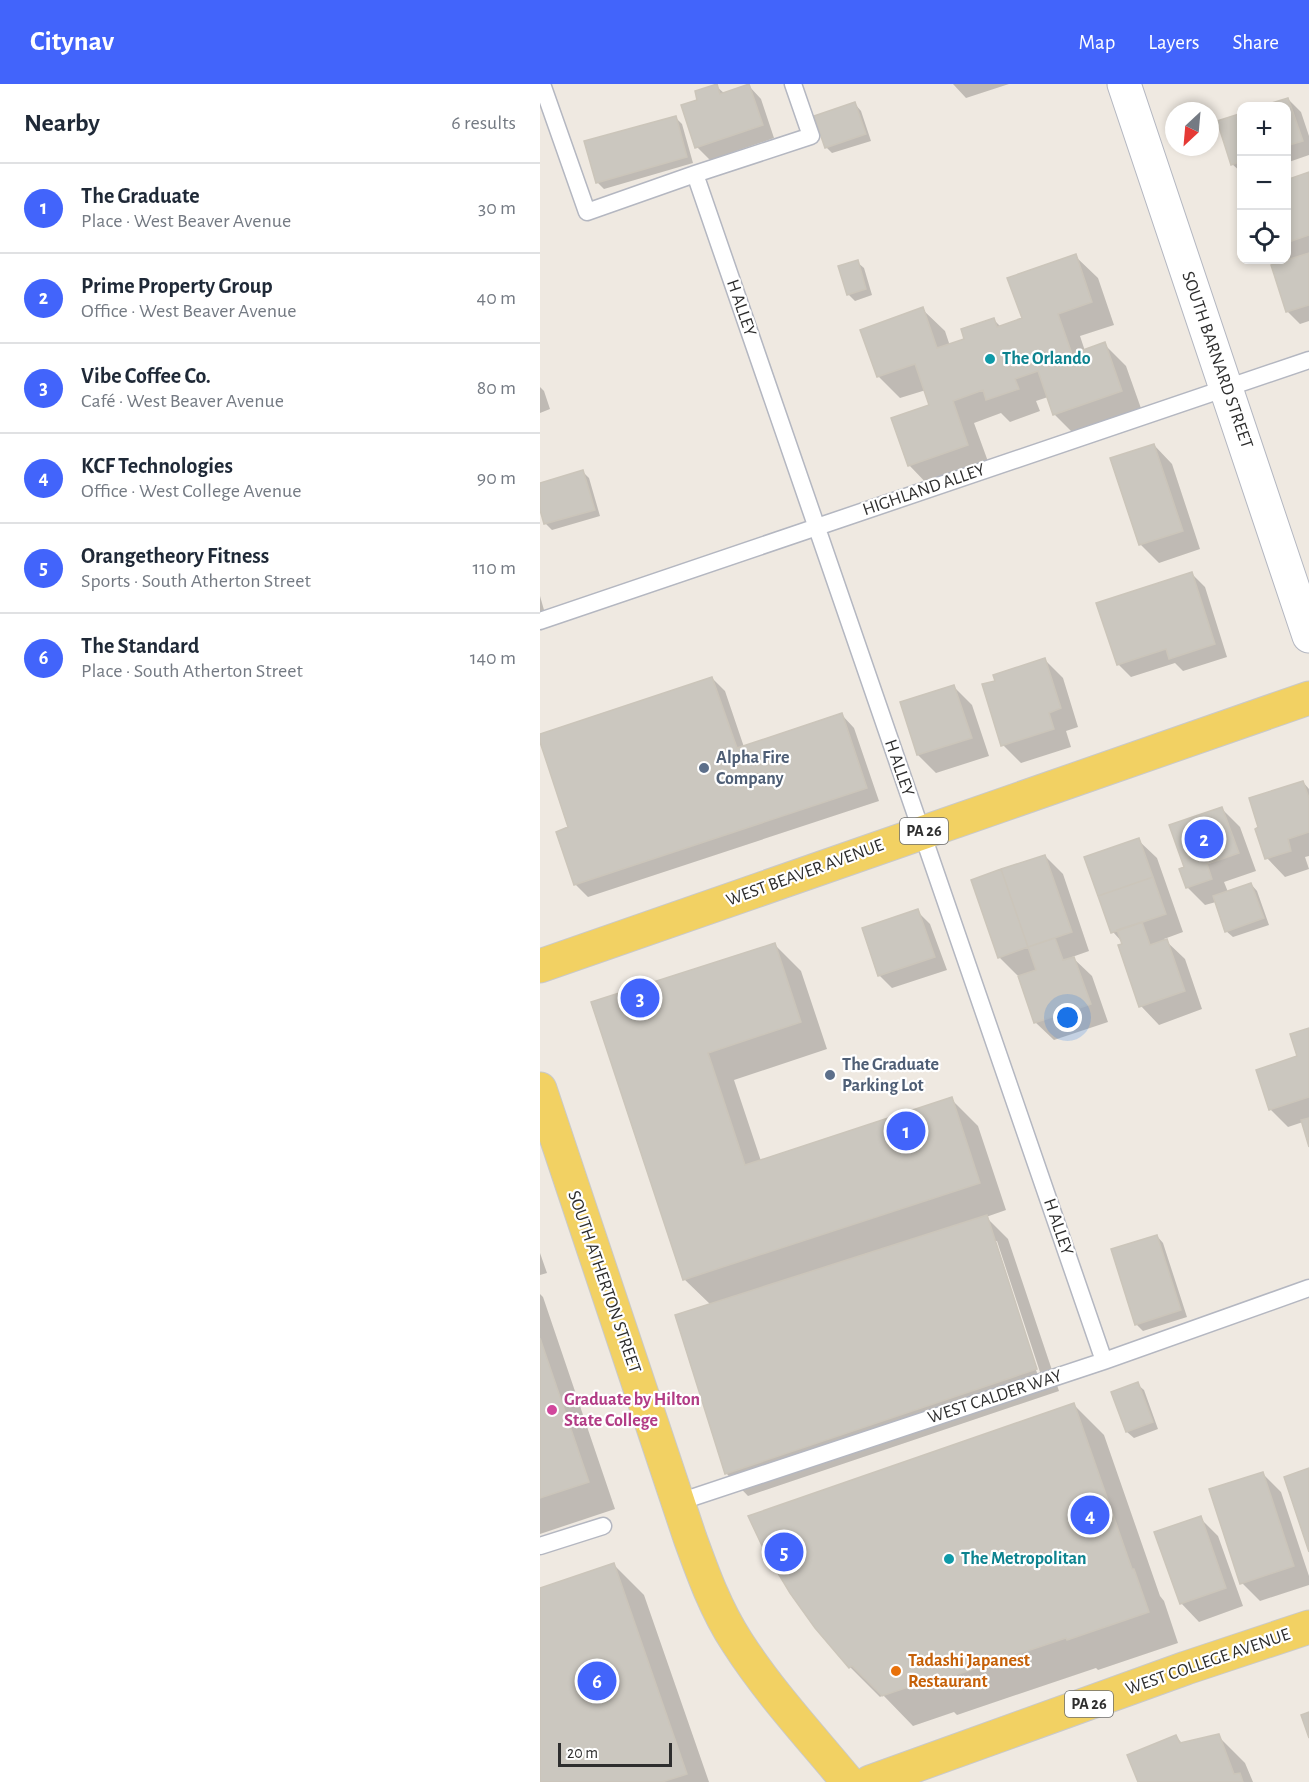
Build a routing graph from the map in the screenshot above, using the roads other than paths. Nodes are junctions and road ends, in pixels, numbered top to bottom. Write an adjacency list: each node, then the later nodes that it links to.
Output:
1 (542, 84): 4 (lane)
2 (793, 84): 4 (lane)
3 (1124, 84): 6 (street, SOUTH BARNARD STREET)
4 (695, 174): 7 (lane, H ALLEY)
5 (1309, 360): 6 (lane, HIGHLAND ALLEY)
6 (1227, 388): 7 (lane, HIGHLAND ALLEY); 9 (street, SOUTH BARNARD STREET)
7 (816, 526): 8 (lane, HIGHLAND ALLEY); 11 (lane, H ALLEY)
8 (540, 621)
9 (1309, 636)
10 (1309, 698): 11 (main road, WEST BEAVER AVENUE / PA 26)
11 (921, 832): 12 (main road, WEST BEAVER AVENUE / PA 26); 15 (lane, H ALLEY)
12 (540, 966)
13 (540, 1089): 16 (main road, SOUTH ATHERTON STREET)
14 (1309, 1288): 15 (lane, WEST CALDER WAY)
15 (1104, 1361): 16 (lane, WEST CALDER WAY)
16 (678, 1502): 20 (main road, SOUTH ATHERTON STREET)
17 (603, 1526): 18 (lane)
18 (540, 1546)
19 (1309, 1627): 21 (main road, WEST COLLEGE AVENUE / PA 26)
20 (848, 1782)
21 (870, 1782)

